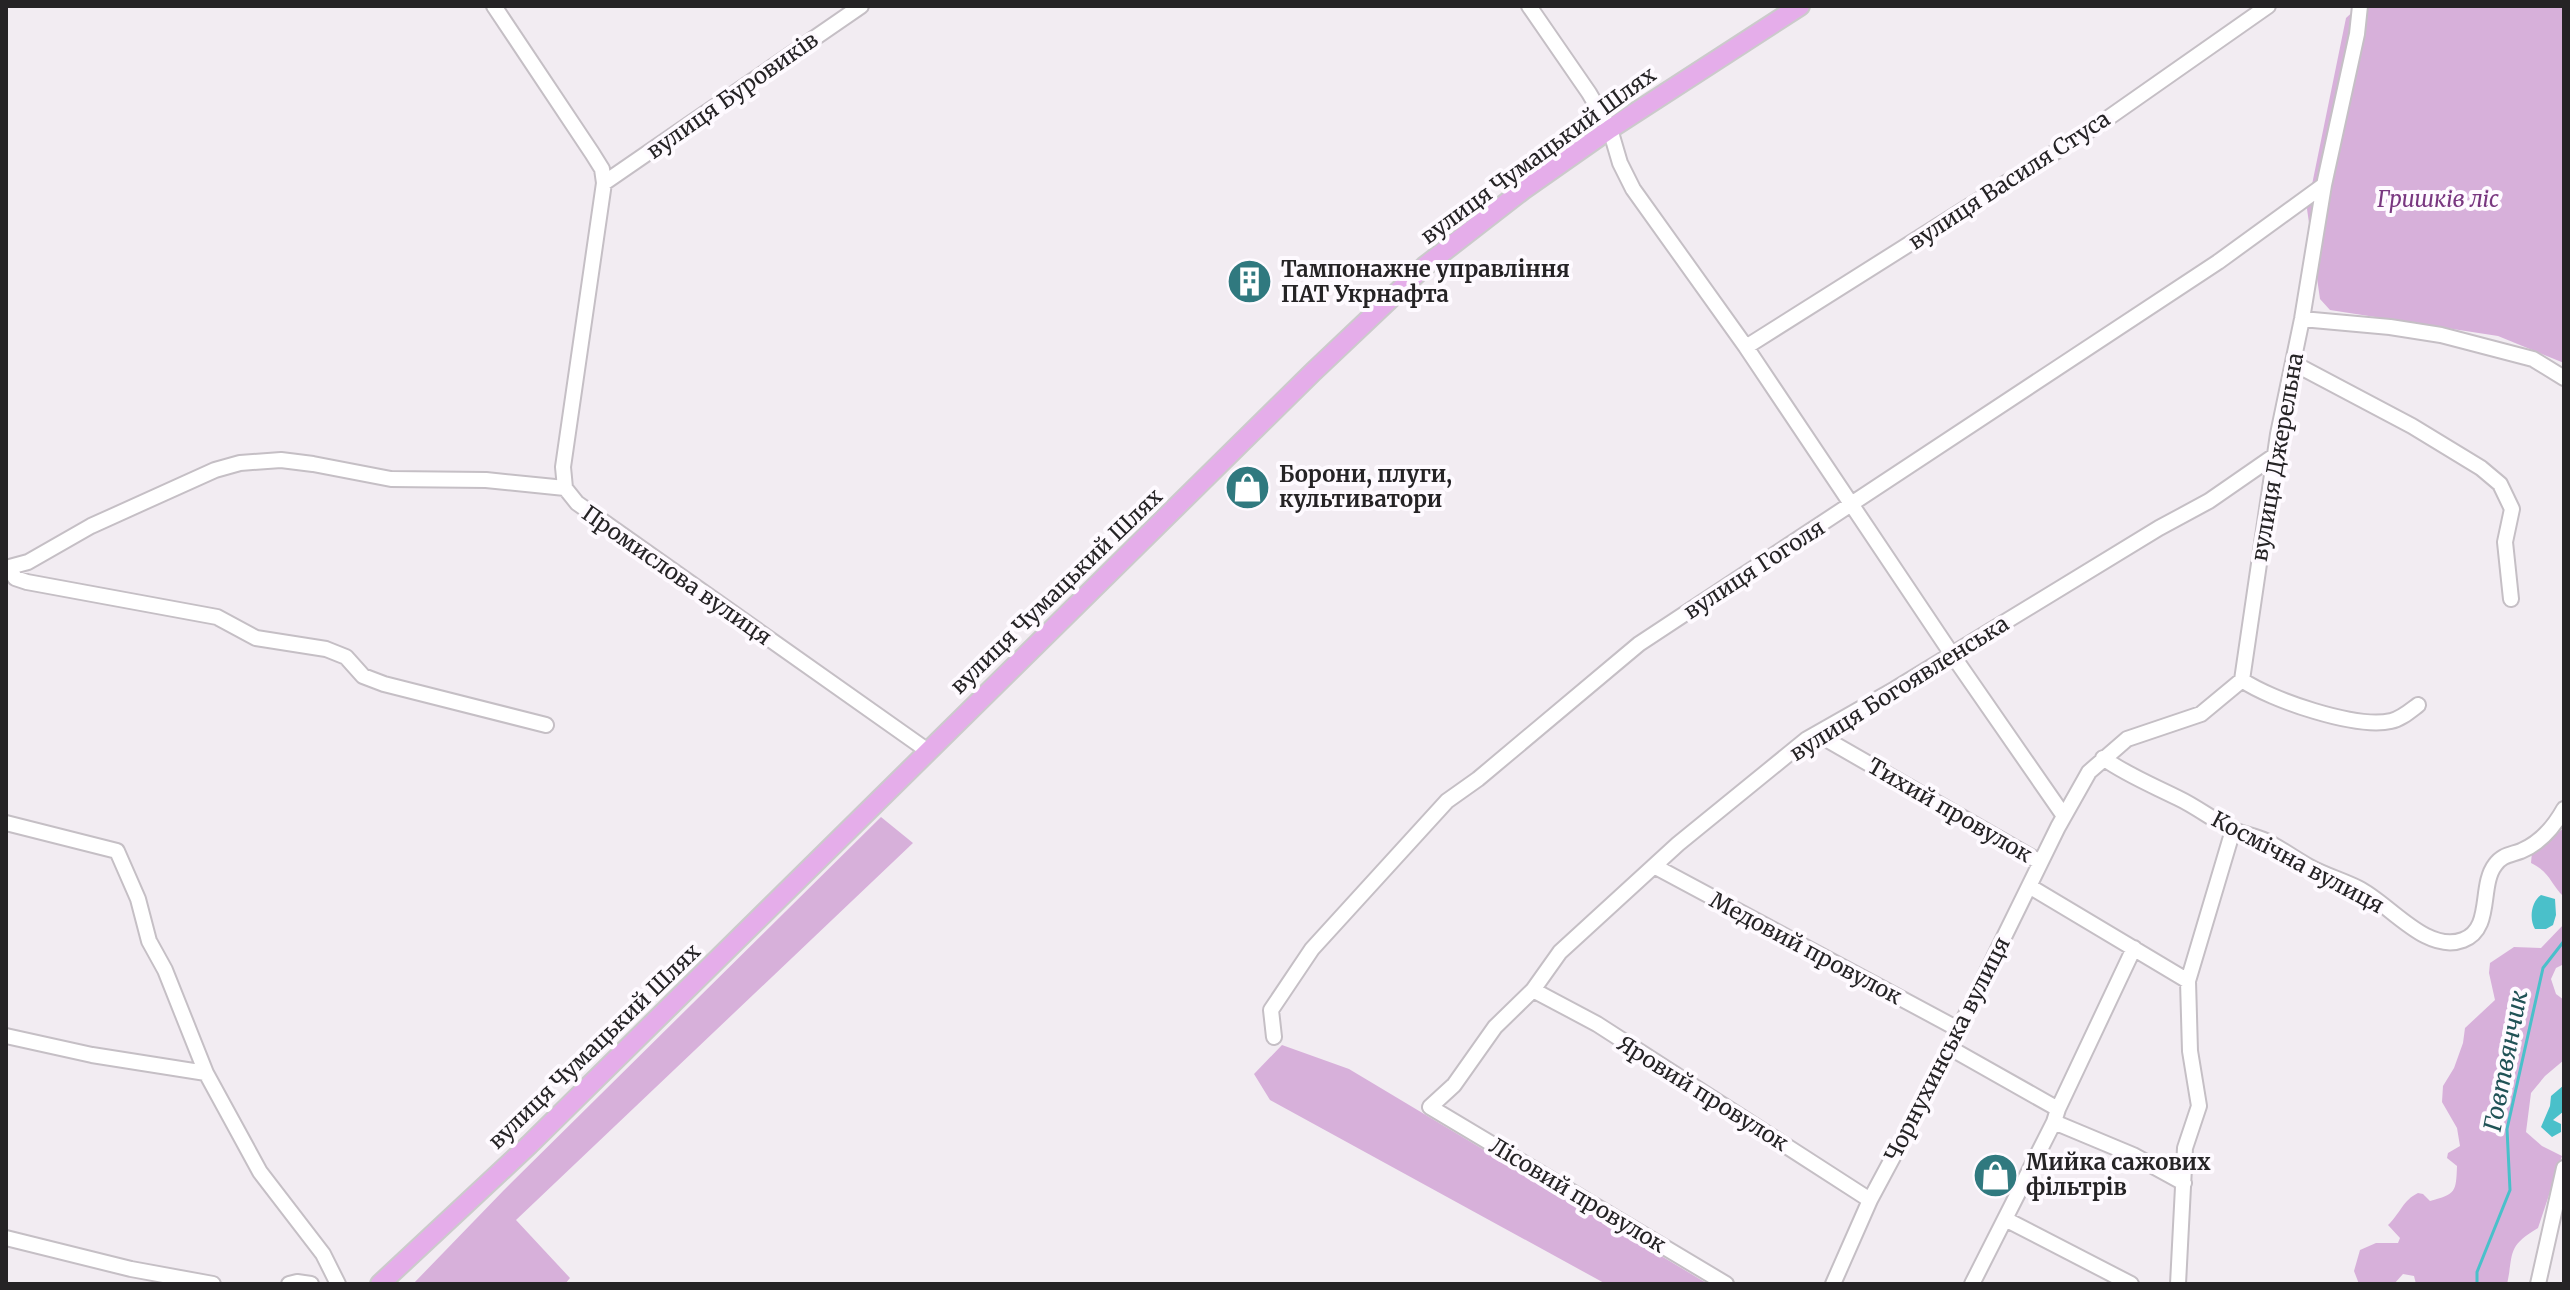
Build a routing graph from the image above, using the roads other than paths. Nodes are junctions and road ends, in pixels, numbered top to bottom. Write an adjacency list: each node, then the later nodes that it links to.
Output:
1 (494, 6): 8 (street)
2 (861, 6): 8 (street, вулиця Буровиків)
3 (1529, 6): 7 (street)
4 (1800, 6): 7 (main road, вулиця Чумацький Шлях)
5 (2268, 6): 11 (street, вулиця Василя Стуса)
6 (2360, 6): 9 (street, вулиця Джерельна)
7 (1610, 129): 11 (street); 24 (main road, вулиця Чумацький Шлях)
8 (604, 183): 15 (street, Промислова вулиця)
9 (2324, 185): 10 (street, вулиця Джерельна); 16 (street, вулиця Гоголя)
10 (2302, 319): 12 (street, вулиця Джерельна); 13 (street)
11 (1746, 347): 16 (street)
12 (2293, 363): 14 (street, вулиця Джерельна); 18 (street)
13 (2564, 378)
14 (2274, 456): 19 (street, вулиця Богоявленська); 20 (street, вулиця Джерельна)
15 (565, 488): 17 (street); 24 (street, Промислова вулиця)
16 (1852, 505): 19 (street); 38 (street, вулиця Гоголя)
17 (7, 568): 22 (street)
18 (2511, 599)
19 (1951, 653): 23 (street, вулиця Богоявленська); 27 (street)
20 (2242, 680): 21 (street); 25 (street)
21 (2418, 705)
22 (546, 725)
23 (1817, 734): 30 (street, Тихий провулок); 31 (street, вулиця Богоявленська)
24 (928, 751): 52 (main road, вулиця Чумацький Шлях)
25 (2103, 758): 27 (street); 29 (street, Космічна вулиця)
26 (2564, 809): 29 (street, Космічна вулиця)
27 (2064, 816): 30 (street, Чорнухинська вулиця)
28 (6, 823): 40 (street)
29 (2233, 830): 34 (street)
30 (2040, 862): 32 (street, Чорнухинська вулиця)
31 (1654, 866): 35 (street, вулиця Богоявленська); 36 (street, Медовий провулок)
32 (2029, 886): 33 (street); 36 (street, Чорнухинська вулиця)
33 (2134, 948): 34 (street); 42 (street)
34 (2188, 981): 44 (street)
35 (1533, 990): 41 (street, вулиця Богоявленська); 45 (street, Яровий провулок)
36 (1958, 1029): 39 (street, Чорнухинська вулиця)
37 (6, 1036): 40 (street)
38 (1274, 1037)
39 (1950, 1048): 42 (street); 45 (street, Чорнухинська вулиця)
40 (206, 1073): 48 (street)
41 (1430, 1107): 53 (street, Лісовий провулок)
42 (2056, 1115): 44 (street); 46 (street)
43 (2564, 1168): 58 (street)
44 (2184, 1183): 57 (street)
45 (1870, 1200): 54 (street, Чорнухинська вулиця)
46 (2005, 1219): 55 (street); 56 (street)
47 (6, 1238): 49 (street)
48 (332, 1283)
49 (213, 1284)
50 (289, 1284): 51 (street)
51 (311, 1284)
52 (380, 1284)
53 (1726, 1284)
54 (1833, 1284)
55 (1972, 1284)
56 (2131, 1284)
57 (2178, 1284)
58 (2538, 1284)

